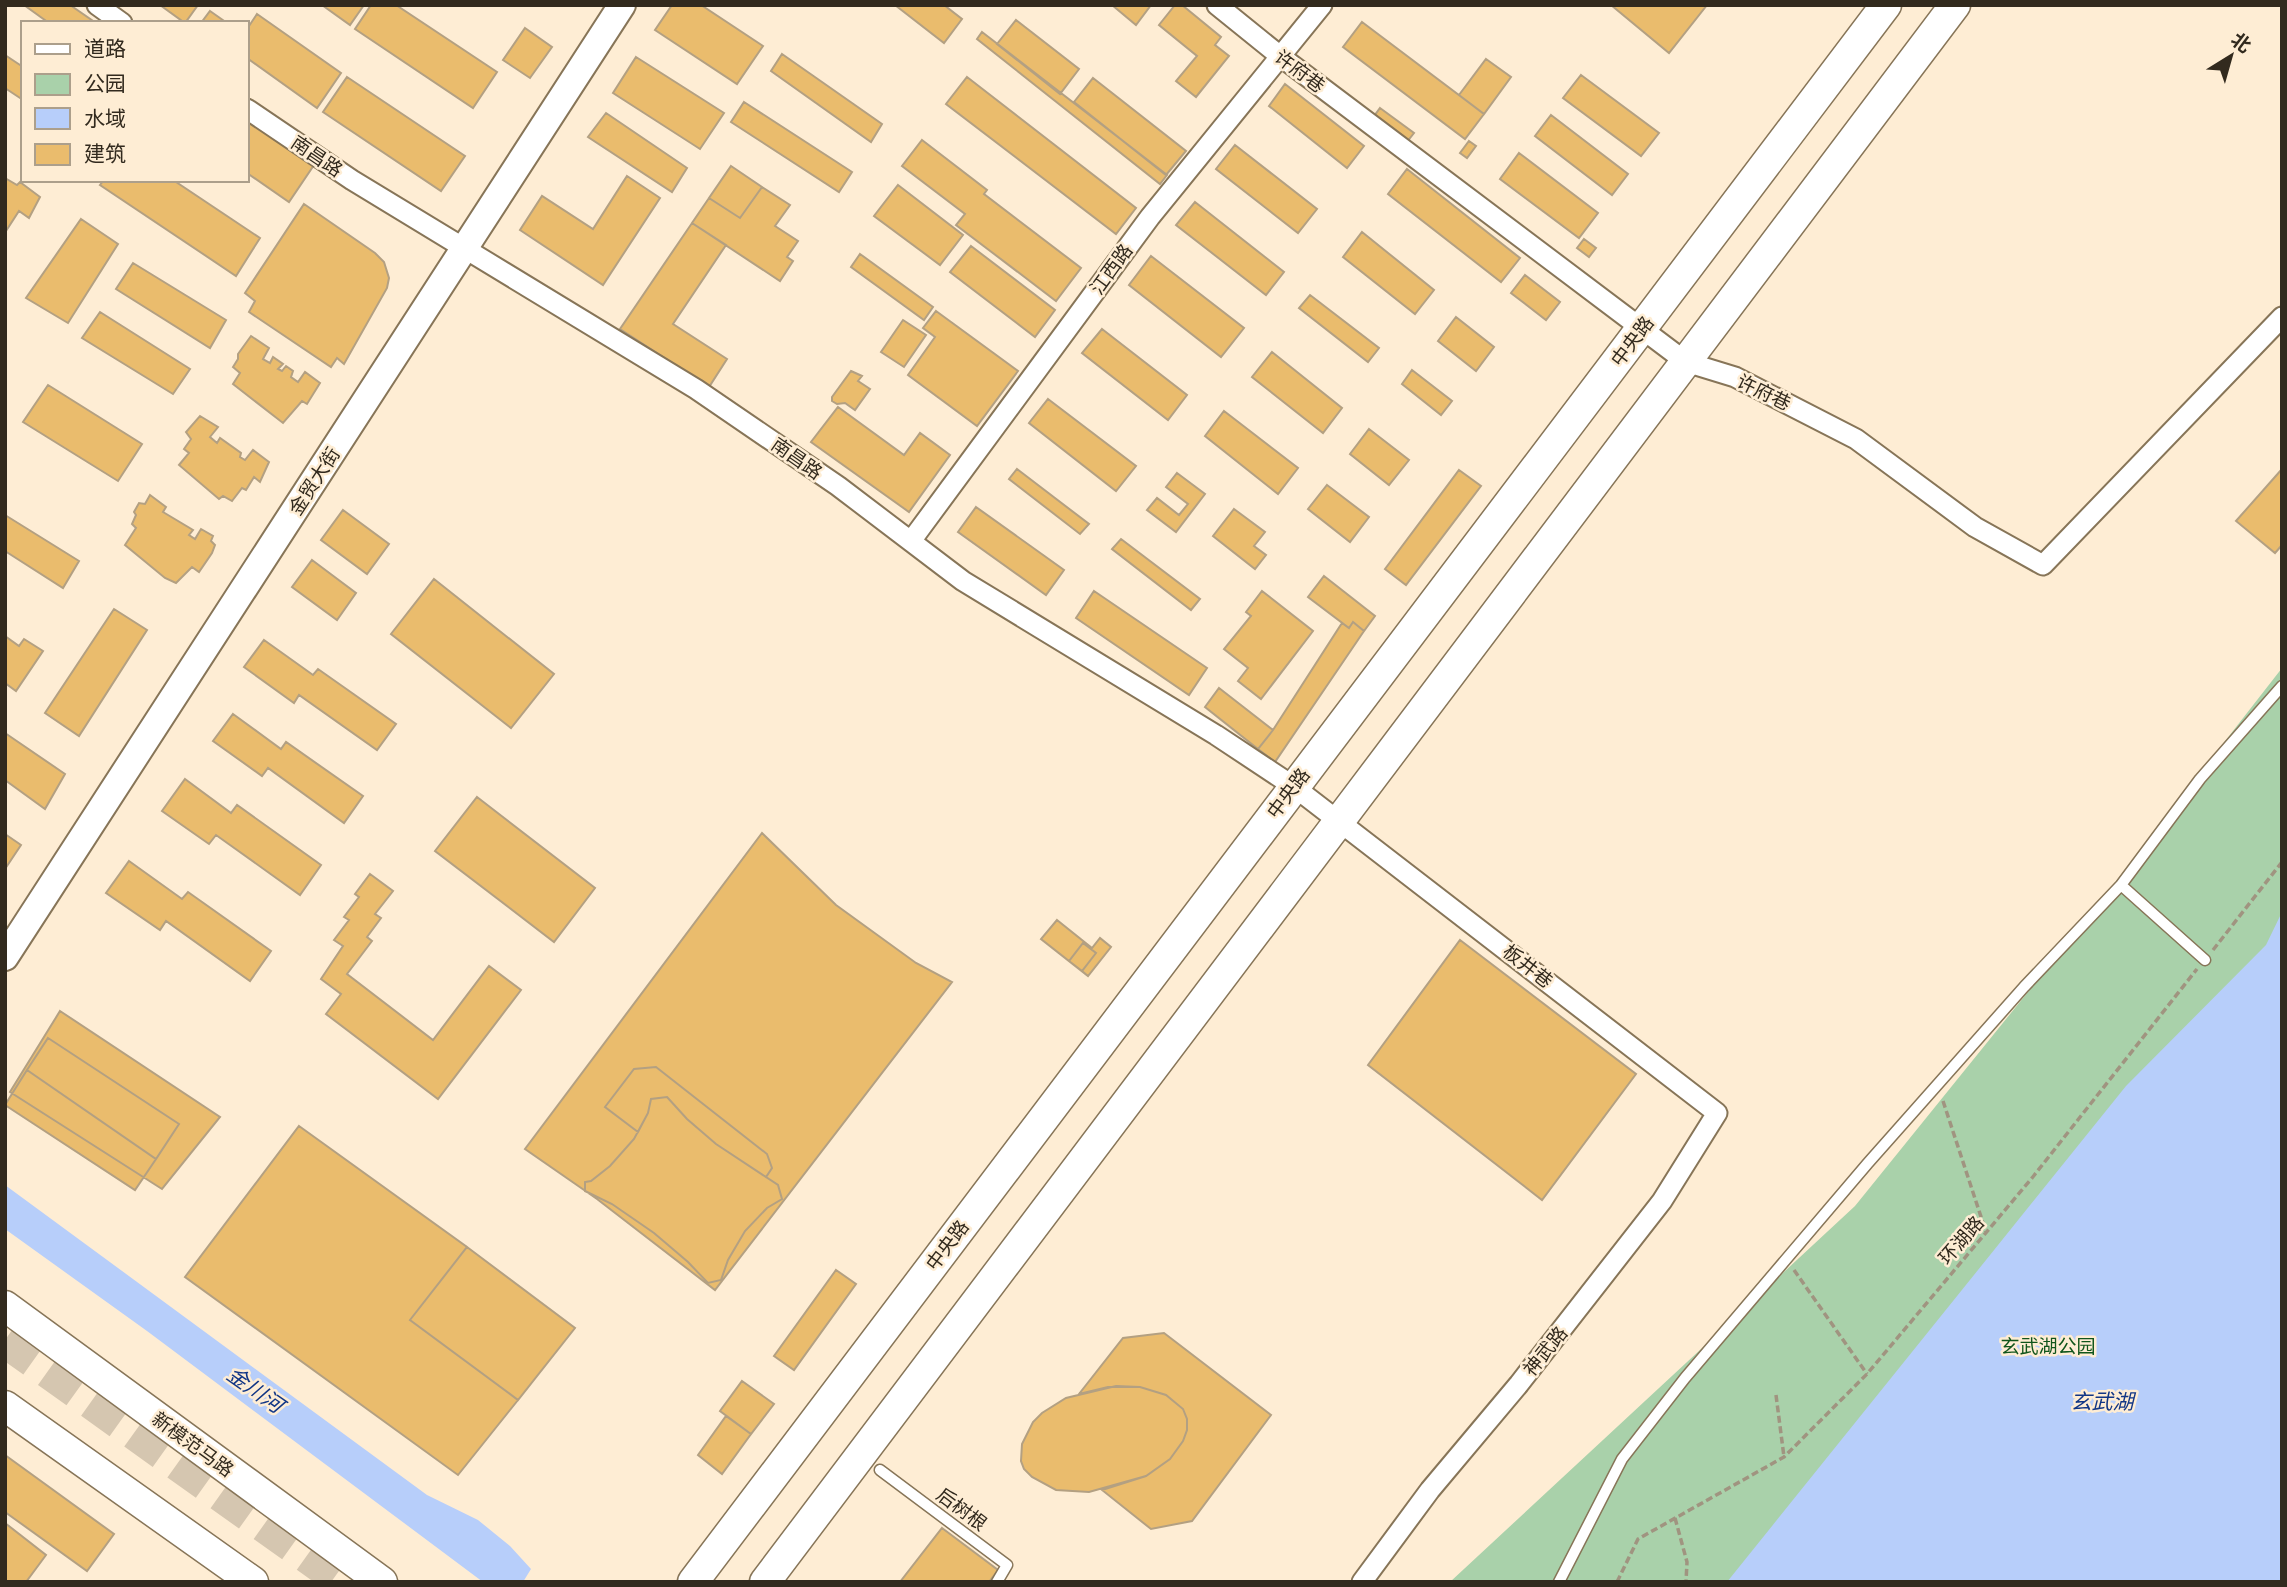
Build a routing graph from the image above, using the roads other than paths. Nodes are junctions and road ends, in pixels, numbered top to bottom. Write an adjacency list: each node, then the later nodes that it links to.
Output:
1 (97, 5): 7 (street)
2 (622, 5): 10 (street, 金贸大街)
3 (1217, 5): 8 (street, 许府巷)
4 (1322, 5): 8 (street, 江西路)
5 (1886, 5): 12 (main road, 中央路)
6 (1955, 5): 13 (main road)
7 (119, 21)
8 (1280, 56): 12 (street, 许府巷); 14 (street, 江西路)
9 (248, 110): 10 (street, 南昌路)
10 (464, 249): 14 (street, 南昌路); 19 (street, 金贸大街)
11 (2282, 317): 13 (street, 许府巷)
12 (1642, 328): 13 (street, 许府巷); 16 (main road, 中央路)
13 (1686, 362): 17 (main road)
14 (911, 541): 16 (street, 南昌路)
15 (2282, 686): 18 (lane)
16 (1293, 786): 17 (street, 南昌路); 27 (main road, 中央路)
17 (1339, 820): 21 (street, 板井巷); 28 (main road)
18 (2121, 885): 20 (lane); 31 (lane)
19 (5, 957)
20 (2205, 960)
21 (1717, 1113): 30 (street, 神武路)
22 (5, 1306): 26 (main road, 新模范马路)
23 (5, 1406): 25 (main road)
24 (880, 1470): 29 (lane, 后树根)
25 (253, 1582)
26 (382, 1582)
27 (693, 1582)
28 (765, 1582)
29 (997, 1582)
30 (1362, 1582)
31 (1559, 1582)

